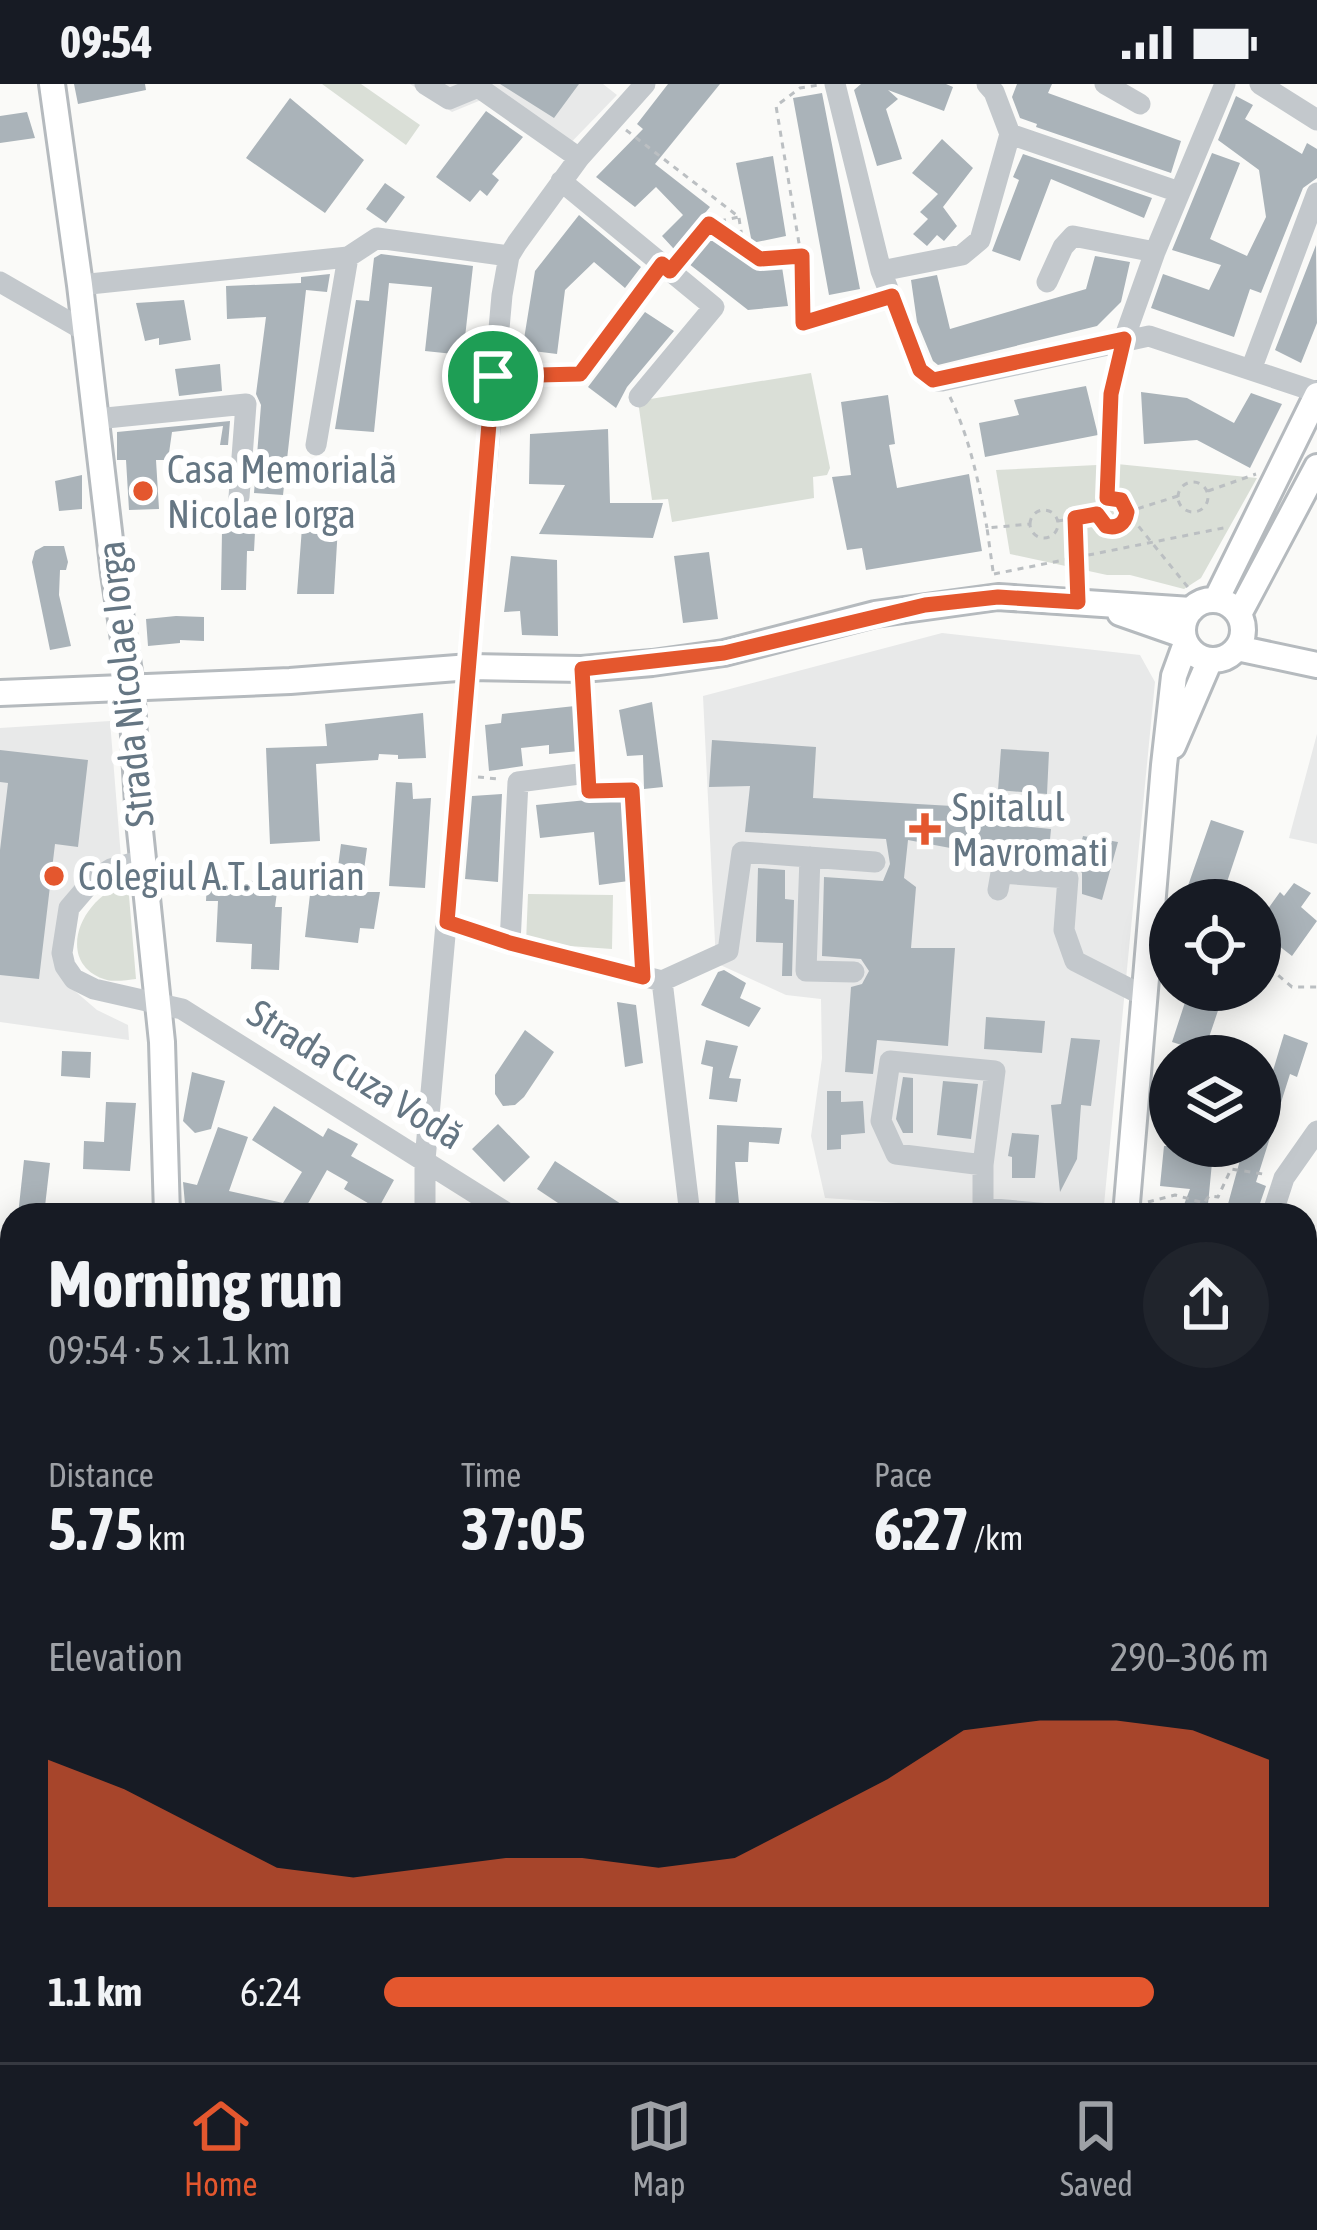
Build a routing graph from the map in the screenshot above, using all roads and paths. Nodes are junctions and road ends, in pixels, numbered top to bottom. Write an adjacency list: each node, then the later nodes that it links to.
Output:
1 (52, 84): 30 (main road, Strada Nicolae Iorga)
2 (424, 84): 10 (street)
3 (645, 84): 13 (street)
4 (824, 84): 24 (path)
5 (835, 84): 27 (street)
6 (987, 84): 14 (street)
7 (1105, 84): 11 (street)
8 (1225, 84): 17 (street)
9 (1260, 84): 12 (street)
10 (476, 85): 15 (street)
11 (1140, 104)
12 (1315, 113)
13 (613, 120): 15 (street); 19 (path)
14 (1010, 134): 17 (street); 27 (street)
15 (579, 158): 16 (street)
16 (561, 181): 23 (street); 26 (street)
17 (1179, 192): 22 (street)
18 (1317, 193): 34 (street)
19 (739, 217): 20 (path); 21 (path)
20 (709, 224): 21 (path); 26 (path)
21 (743, 248): 24 (path)
22 (1155, 252): 28 (street); 33 (street)
23 (509, 256): 25 (street); 35 (street)
24 (802, 256): 31 (path)
25 (348, 257): 30 (street); 40 (street)
26 (666, 267): 35 (street); 38 (street)
27 (881, 271): 31 (street)
28 (1047, 282)
29 (0, 283): 32 (street)
30 (80, 285): 32 (main road, Strada Nicolae Iorga)
31 (892, 296): 36 (street)
32 (85, 331): 39 (main road, Strada Nicolae Iorga)
33 (1124, 339): 34 (street); 36 (street); 46 (path)
34 (1252, 367): 37 (street)
35 (493, 376): 61 (street)
36 (942, 381): 53 (path)
37 (1317, 394): 51 (main road)
38 (639, 397)
39 (96, 419): 44 (street); 63 (main road, Strada Nicolae Iorga)
40 (316, 445)
41 (1317, 467): 58 (main road)
42 (1256, 474): 43 (path)
43 (1206, 492): 45 (path); 45 (path)
44 (239, 496)
45 (1178, 496): 47 (path)
46 (1107, 498): 47 (path); 48 (path)
47 (1127, 512): 48 (path); 54 (path)
48 (1097, 514): 49 (path)
49 (1075, 518): 50 (path); 55 (path)
50 (1057, 521): 52 (path); 52 (path)
51 (1253, 522): 54 (path); 57 (main road)
52 (1030, 524): 53 (path)
53 (987, 528): 55 (path)
54 (1151, 542): 55 (path); 57 (path)
55 (1075, 556): 56 (path)
56 (1084, 602): 57 (main road); 62 (main road)
57 (1196, 618): 58 (main road); 59 (main road); 65 (main road)
58 (1240, 630): 59 (main road); 60 (main road)
59 (1210, 660): 65 (main road)
60 (1317, 661)
61 (470, 667): 62 (main road); 63 (main road); 67 (street)
62 (582, 669): 66 (path)
63 (131, 685): 64 (main road); 70 (main road, Strada Nicolae Iorga)
64 (0, 693)
65 (1164, 765): 79 (main road)
66 (587, 773): 68 (street); 77 (path)
67 (460, 775): 68 (path); 73 (street)
68 (518, 782): 74 (street)
69 (810, 857): 71 (street); 75 (street); 77 (street)
70 (144, 860): 80 (main road, Strada Nicolae Iorga); 80 (street, Strada Cuza Vodă)
71 (875, 862)
72 (998, 890): 79 (street)
73 (447, 922): 74 (street); 82 (street)
74 (510, 943): 77 (street)
75 (854, 972)
76 (1281, 978): 78 (path)
77 (652, 979): 88 (street)
78 (1317, 986)
79 (1144, 988): 90 (main road)
80 (159, 1004): 82 (street, Strada Cuza Vodă); 85 (main road, Strada Nicolae Iorga)
81 (1317, 1131): 84 (street)
82 (425, 1160): 86 (street); 87 (street, Strada Cuza Vodă)
83 (983, 1165): 83 (street); 89 (street)
84 (1284, 1178): 93 (path); 94 (street)
85 (167, 1203)
86 (425, 1203)
87 (491, 1203)
88 (688, 1203)
89 (982, 1203)
90 (1136, 1203)
91 (1153, 1203): 92 (path)
92 (1204, 1203)
93 (1204, 1203)
94 (1276, 1203)

